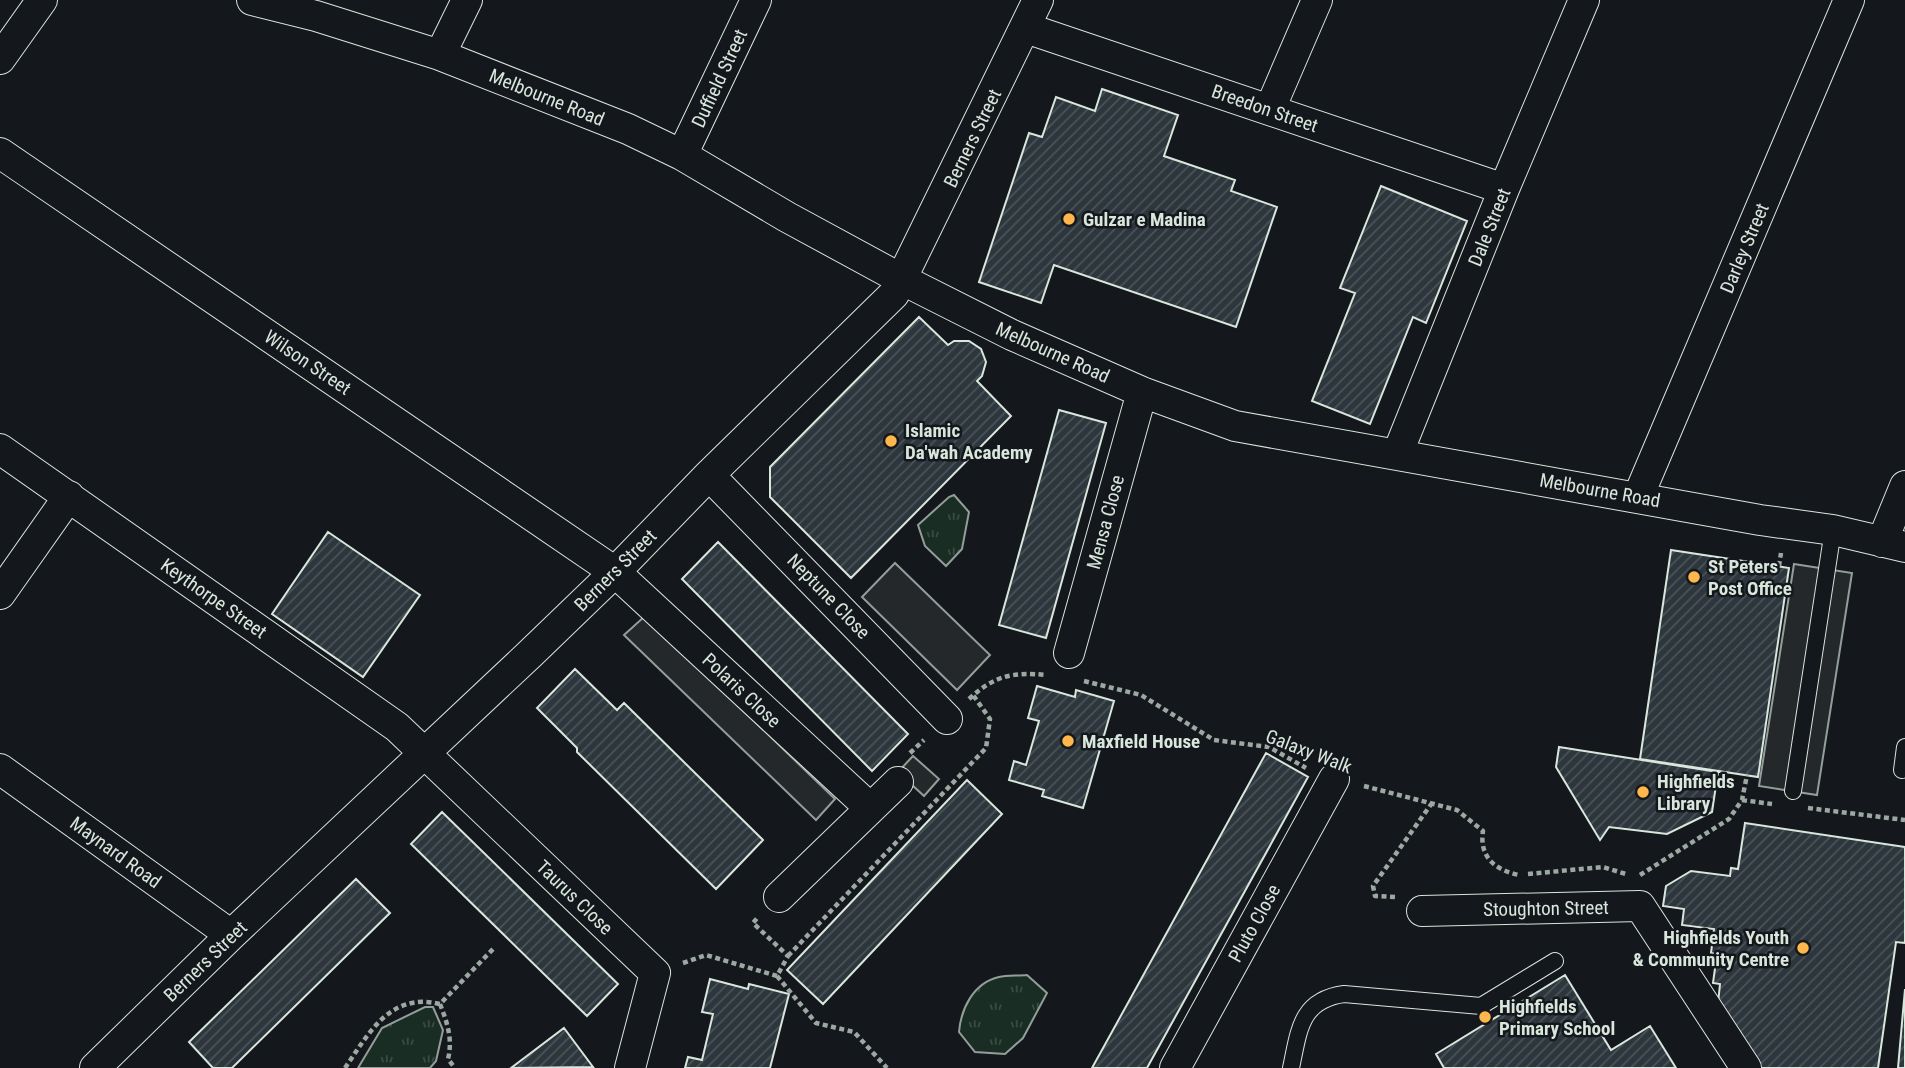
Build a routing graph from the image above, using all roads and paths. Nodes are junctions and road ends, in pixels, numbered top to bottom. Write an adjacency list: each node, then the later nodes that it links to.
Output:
1 (42, 0): 11 (street)
2 (252, 0): 10 (street, Melbourne Road)
3 (467, 0): 10 (street)
4 (756, 0): 14 (street, Duffield Street)
5 (1038, 0): 9 (street, Berners Street)
6 (1317, 0): 12 (street)
7 (1584, 0): 15 (street, Dale Street)
8 (1849, 0): 23 (street, Darley Street)
9 (1026, 28): 12 (street, Breedon Street); 16 (street, Berners Street)
10 (440, 55): 14 (street, Melbourne Road)
11 (0, 59)
12 (1270, 109): 15 (street, Breedon Street)
13 (0, 153): 26 (street, Wilson Street)
14 (682, 155): 16 (street, Melbourne Road)
15 (1504, 189): 19 (street, Dale Street)
16 (903, 280): 17 (street, Melbourne Road); 20 (street, Berners Street)
17 (1142, 391): 19 (street, Melbourne Road); 28 (street, Mensa Close)
18 (0, 449): 22 (street, Keythorpe Street)
19 (1397, 456): 23 (street, Melbourne Road)
20 (709, 475): 26 (street, Berners Street); 30 (street, Neptune Close)
21 (1905, 486): 25 (street)
22 (69, 496): 27 (street); 32 (street, Keythorpe Street)
23 (1638, 497): 24 (street, Melbourne Road)
24 (1833, 530): 25 (street, Melbourne Road); 38 (lane)
25 (1893, 545)
26 (615, 572): 32 (street, Berners Street); 42 (street, Polaris Close)
27 (0, 594)
28 (1073, 666): 36 (path, Galaxy Walk)
29 (973, 695): 48 (path)
30 (947, 719)
31 (1905, 747): 34 (lane)
32 (424, 754): 46 (street, Berners Street); 50 (street, Taurus Close)
33 (0, 769): 46 (street, Maynard Road)
34 (1902, 770)
35 (1748, 775): 39 (path)
36 (1334, 779): 40 (path, Galaxy Walk); 58 (street, Pluto Close)
37 (898, 782): 42 (street)
38 (1795, 799): 43 (path)
39 (1742, 800): 40 (path, Galaxy Walk); 41 (path)
40 (1432, 803): 45 (path)
41 (1782, 805)
42 (870, 808): 44 (street)
43 (1905, 820)
44 (779, 897): 48 (path)
45 (1422, 911): 60 (street, Stoughton Street)
46 (231, 935): 53 (street, Berners Street)
47 (494, 948): 52 (path)
48 (788, 956): 51 (path)
49 (1555, 961): 59 (lane)
50 (655, 973): 51 (path); 56 (street)
51 (777, 976): 57 (path)
52 (440, 1004): 54 (path); 55 (path)
53 (95, 1068)
54 (345, 1068)
55 (456, 1068)
56 (629, 1068)
57 (887, 1068)
58 (1175, 1068)
59 (1291, 1068)
60 (1746, 1068)

